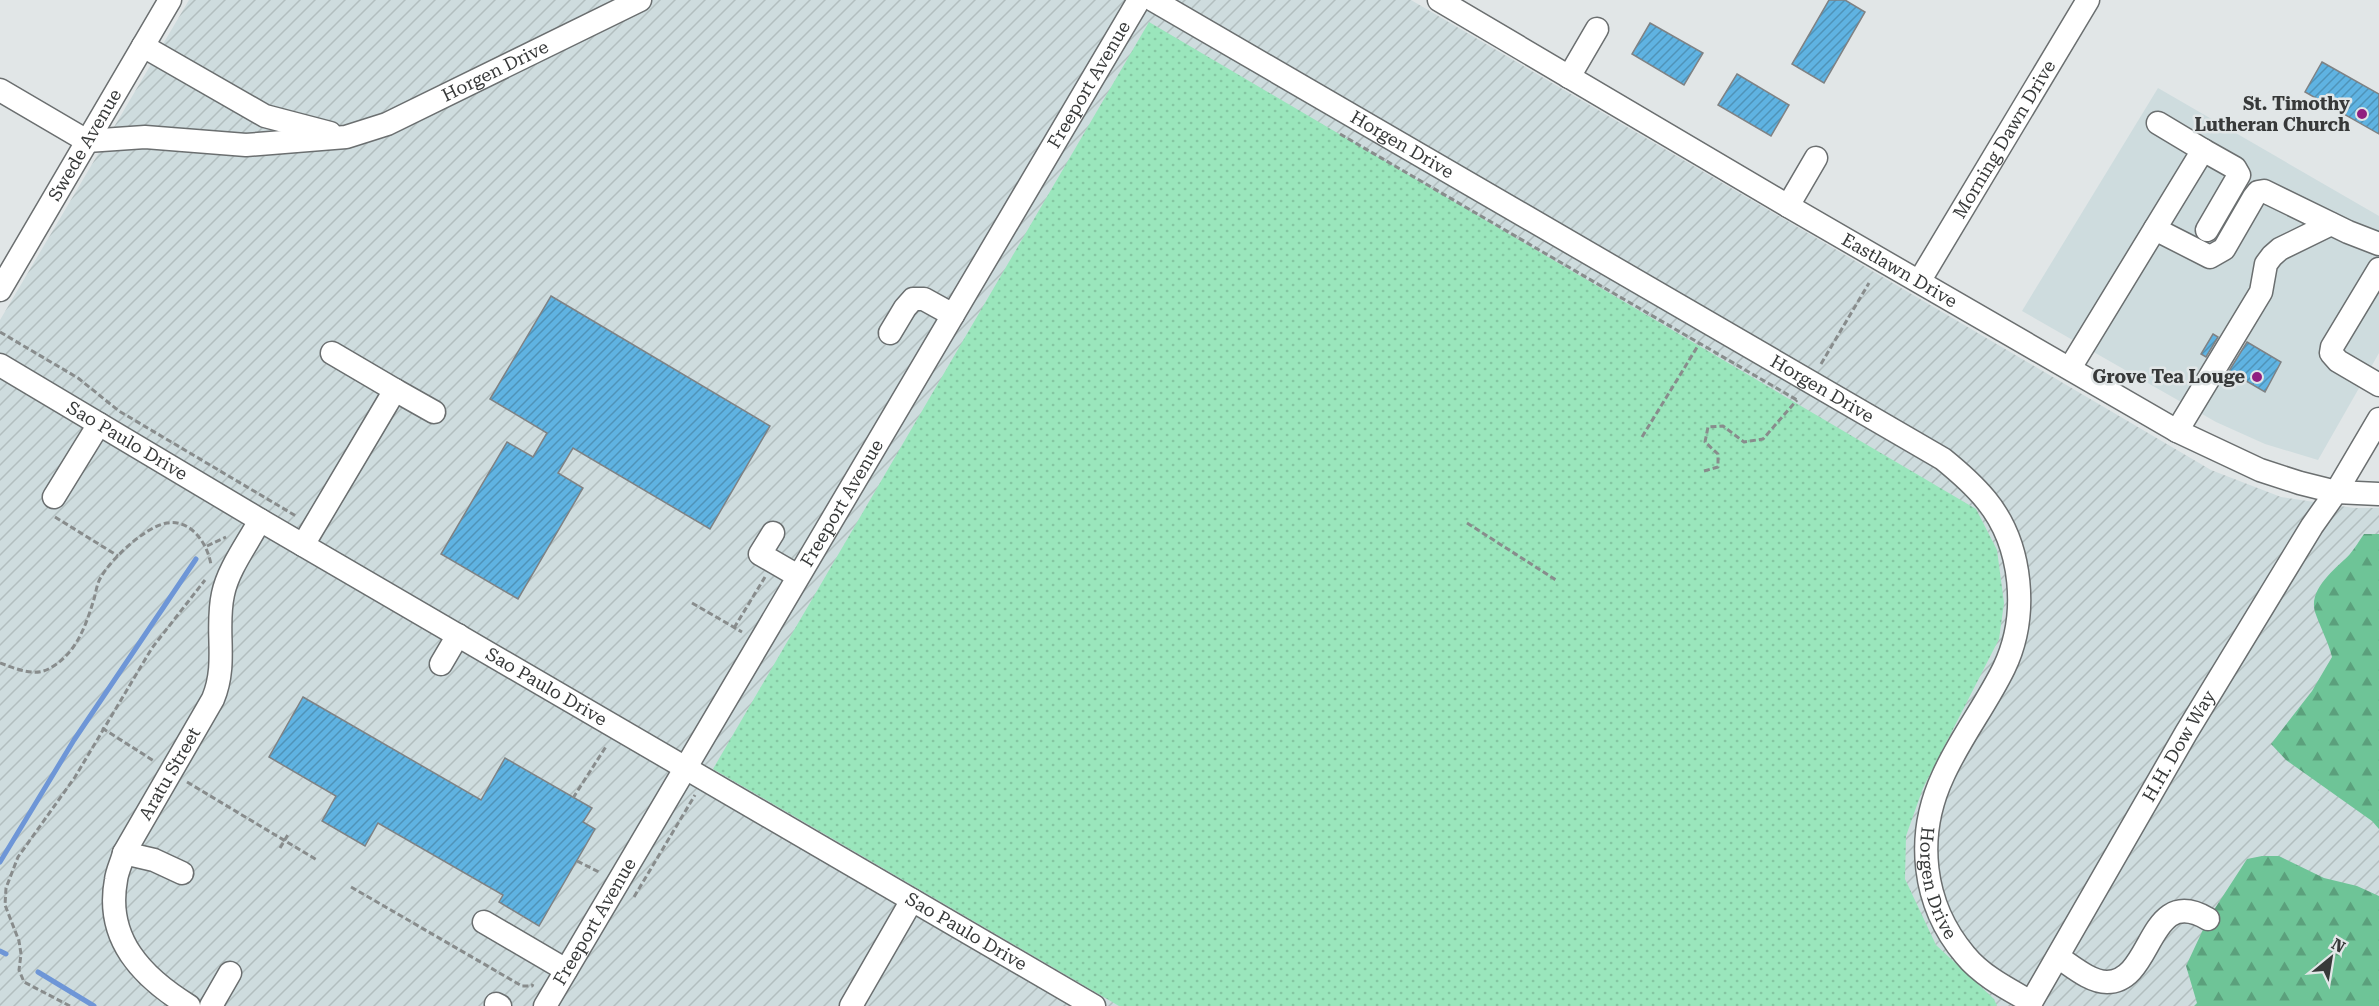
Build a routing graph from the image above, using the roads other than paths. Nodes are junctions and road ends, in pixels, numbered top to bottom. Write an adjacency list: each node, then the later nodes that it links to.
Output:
1 (170, 0): 8 (street, Swede Avenue)
2 (640, 0): 12 (street, Horgen Drive)
3 (1139, 0): 24 (street, Freeport Avenue)
4 (1153, 0): 53 (street, Horgen Drive)
5 (1439, 0): 9 (street, Eastlawn Drive)
6 (2088, 0): 22 (street, Morning Dawn Drive)
7 (1598, 30): 9 (street)
8 (143, 45): 12 (street); 13 (street, Swede Avenue)
9 (1569, 77): 16 (street, Eastlawn Drive)
10 (0, 90): 13 (street)
11 (2158, 123): 14 (street)
12 (346, 137): 13 (street, Horgen Drive)
13 (87, 141): 23 (street, Swede Avenue)
14 (2203, 150): 18 (street); 19 (street)
15 (1816, 158): 16 (street)
16 (1788, 206): 22 (street, Eastlawn Drive)
17 (2331, 224): 18 (street); 20 (street); 34 (street)
18 (2155, 229): 28 (street)
19 (2207, 230)
20 (2379, 244)
21 (2379, 269): 29 (street)
22 (1920, 280): 28 (street, Eastlawn Drive)
23 (0, 290)
24 (953, 315): 25 (street); 41 (street, Freeport Avenue)
25 (890, 333)
26 (332, 353): 30 (street)
27 (0, 364): 33 (street, Sao Paulo Drive)
28 (2070, 368): 34 (street, Eastlawn Drive)
29 (2379, 385)
30 (395, 390): 31 (street); 40 (street)
31 (434, 412)
32 (2379, 420): 35 (street, H.H. Dow Way)
33 (99, 424): 37 (street); 38 (street, Sao Paulo Drive)
34 (2177, 430): 35 (street, Eastlawn Drive)
35 (2336, 492): 36 (street, Eastlawn Drive); 50 (street, H.H. Dow Way)
36 (2379, 494)
37 (54, 497)
38 (260, 520): 40 (street, Sao Paulo Drive); 45 (street, Aratu Street)
39 (773, 533): 41 (street)
40 (308, 536): 42 (street, Sao Paulo Drive)
41 (798, 576): 44 (street, Freeport Avenue)
42 (458, 635): 43 (street); 44 (street, Sao Paulo Drive)
43 (441, 664)
44 (686, 767): 47 (street, Sao Paulo Drive); 51 (street, Freeport Avenue)
45 (124, 853): 46 (street); 54 (street, Aratu Street)
46 (182, 873)
47 (912, 900): 57 (street); 58 (street, Sao Paulo Drive)
48 (2208, 919): 50 (street)
49 (484, 922): 51 (street)
50 (2058, 957): 53 (street, H.H. Dow Way)
51 (557, 965): 56 (street, Freeport Avenue)
52 (230, 973): 55 (street)
53 (2030, 1004)
54 (189, 1006)
55 (212, 1006)
56 (545, 1006)
57 (851, 1006)
58 (1094, 1006)

